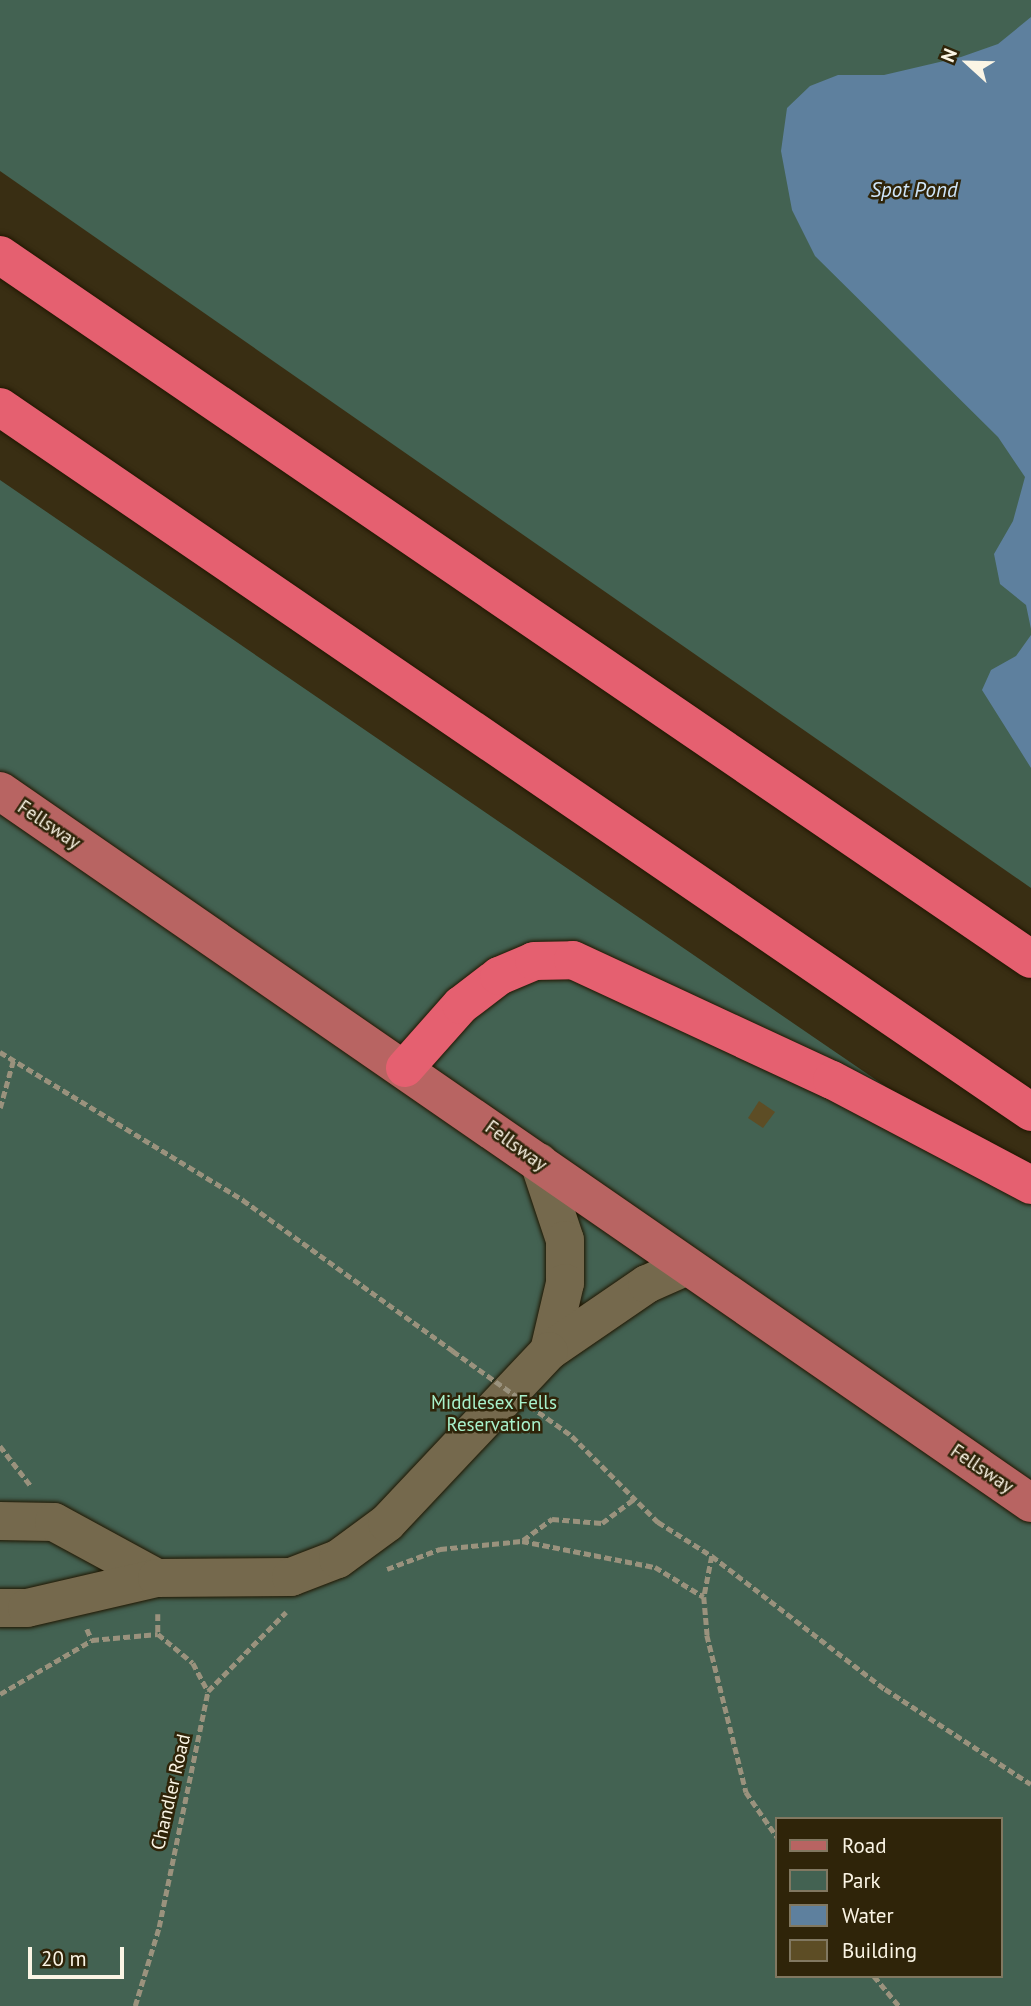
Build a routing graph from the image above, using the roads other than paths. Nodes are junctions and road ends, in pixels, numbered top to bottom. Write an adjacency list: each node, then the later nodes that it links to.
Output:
1 (0, 255): 4 (highway)
2 (0, 407): 6 (highway)
3 (0, 791): 5 (main road, Fellsway)
4 (1031, 959)
5 (405, 1068): 7 (main road, Fellsway); 8 (highway)
6 (1031, 1112)
7 (538, 1162): 9 (main road, Fellsway); 10 (lane)
8 (1031, 1185)
9 (685, 1267): 10 (lane); 11 (main road, Fellsway)
10 (549, 1351): 13 (lane)
11 (1031, 1503)
12 (0, 1521): 13 (lane)
13 (158, 1578): 14 (lane)
14 (0, 1608)

